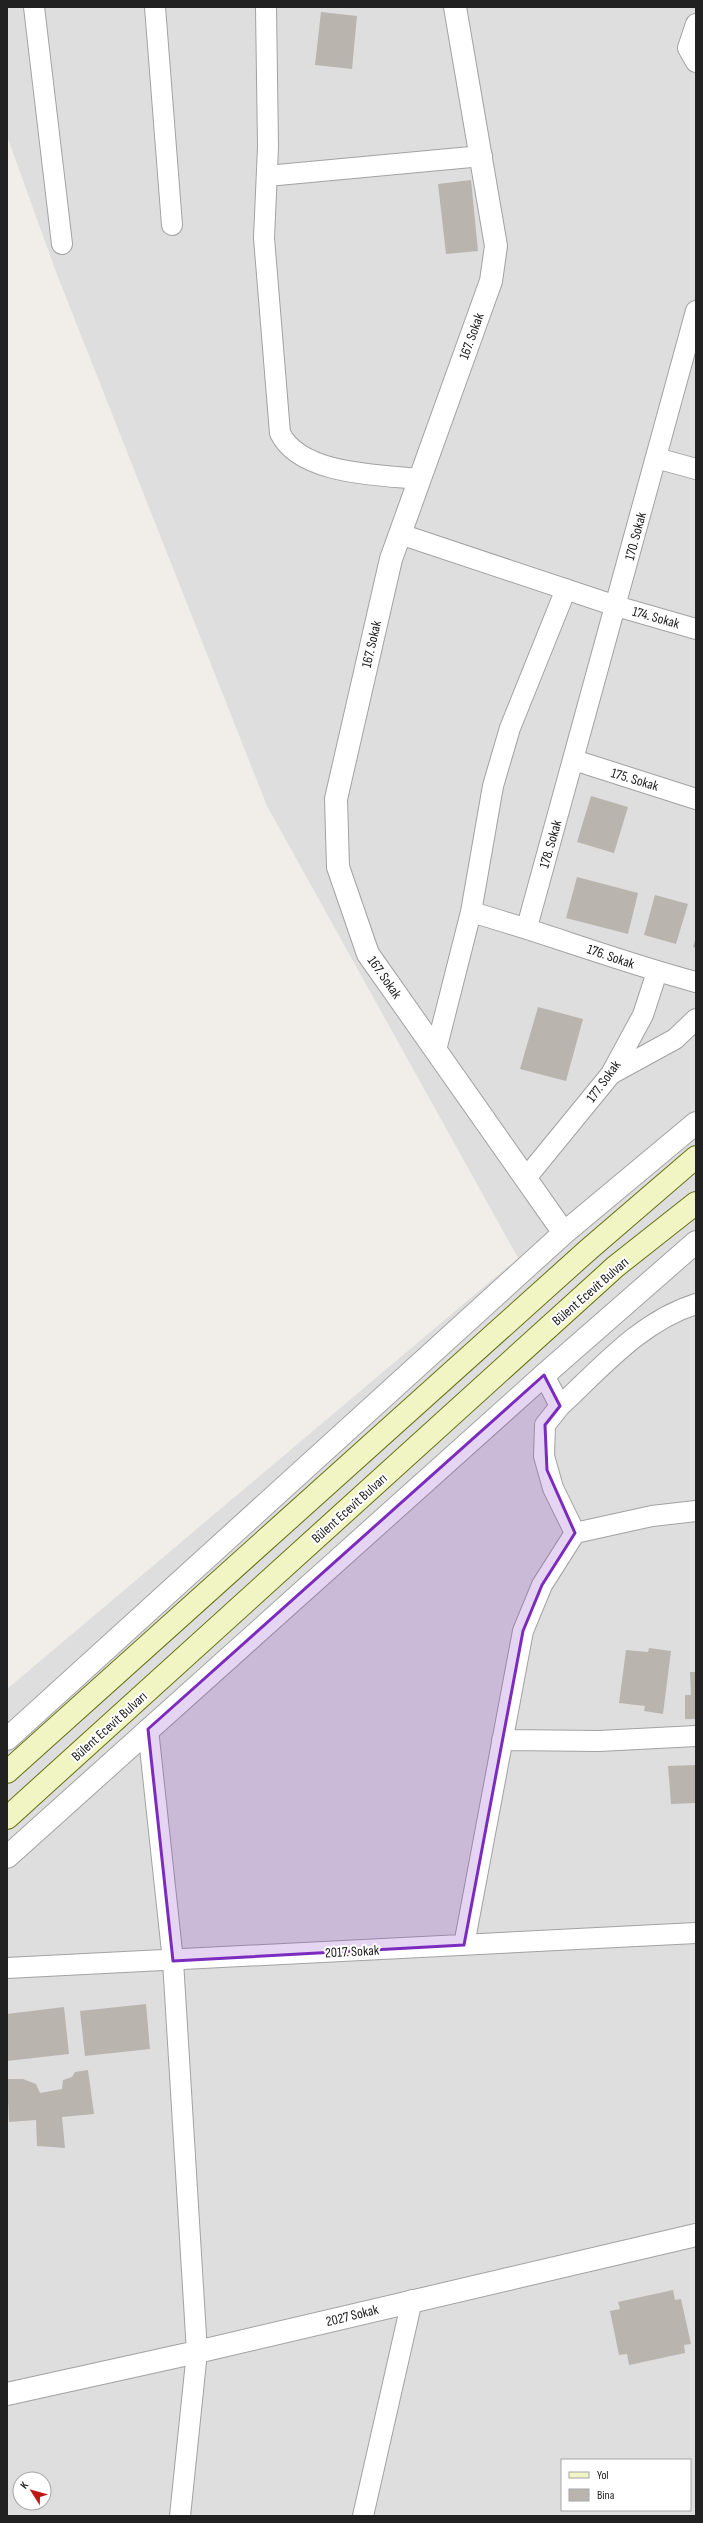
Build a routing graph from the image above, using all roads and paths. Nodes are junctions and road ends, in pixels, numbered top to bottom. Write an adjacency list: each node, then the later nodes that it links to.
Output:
1 (34, 7): 10 (street)
2 (155, 7): 9 (street)
3 (266, 7): 8 (street)
4 (455, 7): 7 (street, 167. Sokak)
5 (696, 24): 6 (street)
6 (696, 62)
7 (482, 156): 8 (street); 14 (street, 167. Sokak)
8 (267, 176): 14 (street)
9 (172, 224)
10 (62, 244)
11 (696, 311): 12 (street, 170. Sokak)
12 (656, 458): 13 (street); 17 (street, 170. Sokak)
13 (696, 469)
14 (420, 479): 15 (street, 167. Sokak)
15 (400, 534): 16 (street, 174. Sokak); 26 (street, 167. Sokak)
16 (566, 589): 17 (street, 174. Sokak); 21 (street)
17 (616, 606): 18 (street, 174. Sokak); 19 (street, 170. Sokak)
18 (696, 629)
19 (574, 760): 20 (street, 175. Sokak); 22 (street, 178. Sokak)
20 (696, 799)
21 (471, 912): 22 (street, 176. Sokak); 26 (street)
22 (527, 927): 23 (street, 176. Sokak)
23 (657, 972): 24 (street, 176. Sokak); 27 (street, 177. Sokak)
24 (696, 982)
25 (696, 1019): 27 (street)
26 (436, 1050): 30 (street, 167. Sokak)
27 (611, 1074): 30 (street, 177. Sokak)
28 (696, 1123): 32 (street)
29 (696, 1157): 43 (main road)
30 (526, 1178): 32 (street, 167. Sokak)
31 (696, 1203): 44 (main road, Bülent Ecevit Bulvarı)
32 (564, 1233): 41 (street)
33 (696, 1242): 35 (street)
34 (696, 1304): 36 (street)
35 (544, 1375): 36 (street); 39 (street)
36 (560, 1406): 38 (street)
37 (696, 1511): 38 (street)
38 (575, 1534): 42 (street)
39 (148, 1729): 45 (street); 48 (street)
40 (696, 1736): 42 (street)
41 (7, 1739)
42 (502, 1740): 47 (street)
43 (7, 1772)
44 (7, 1818)
45 (7, 1857)
46 (696, 1933): 47 (street, 2017. Sokak)
47 (464, 1945): 48 (street, 2017. Sokak)
48 (173, 1961): 49 (street, 2017. Sokak); 52 (street)
49 (7, 1968)
50 (696, 2235): 51 (street, 2027 Sokak)
51 (412, 2300): 52 (street, 2027 Sokak); 55 (street)
52 (197, 2352): 53 (street, 2027 Sokak); 54 (street)
53 (7, 2394)
54 (180, 2516)
55 (363, 2516)

